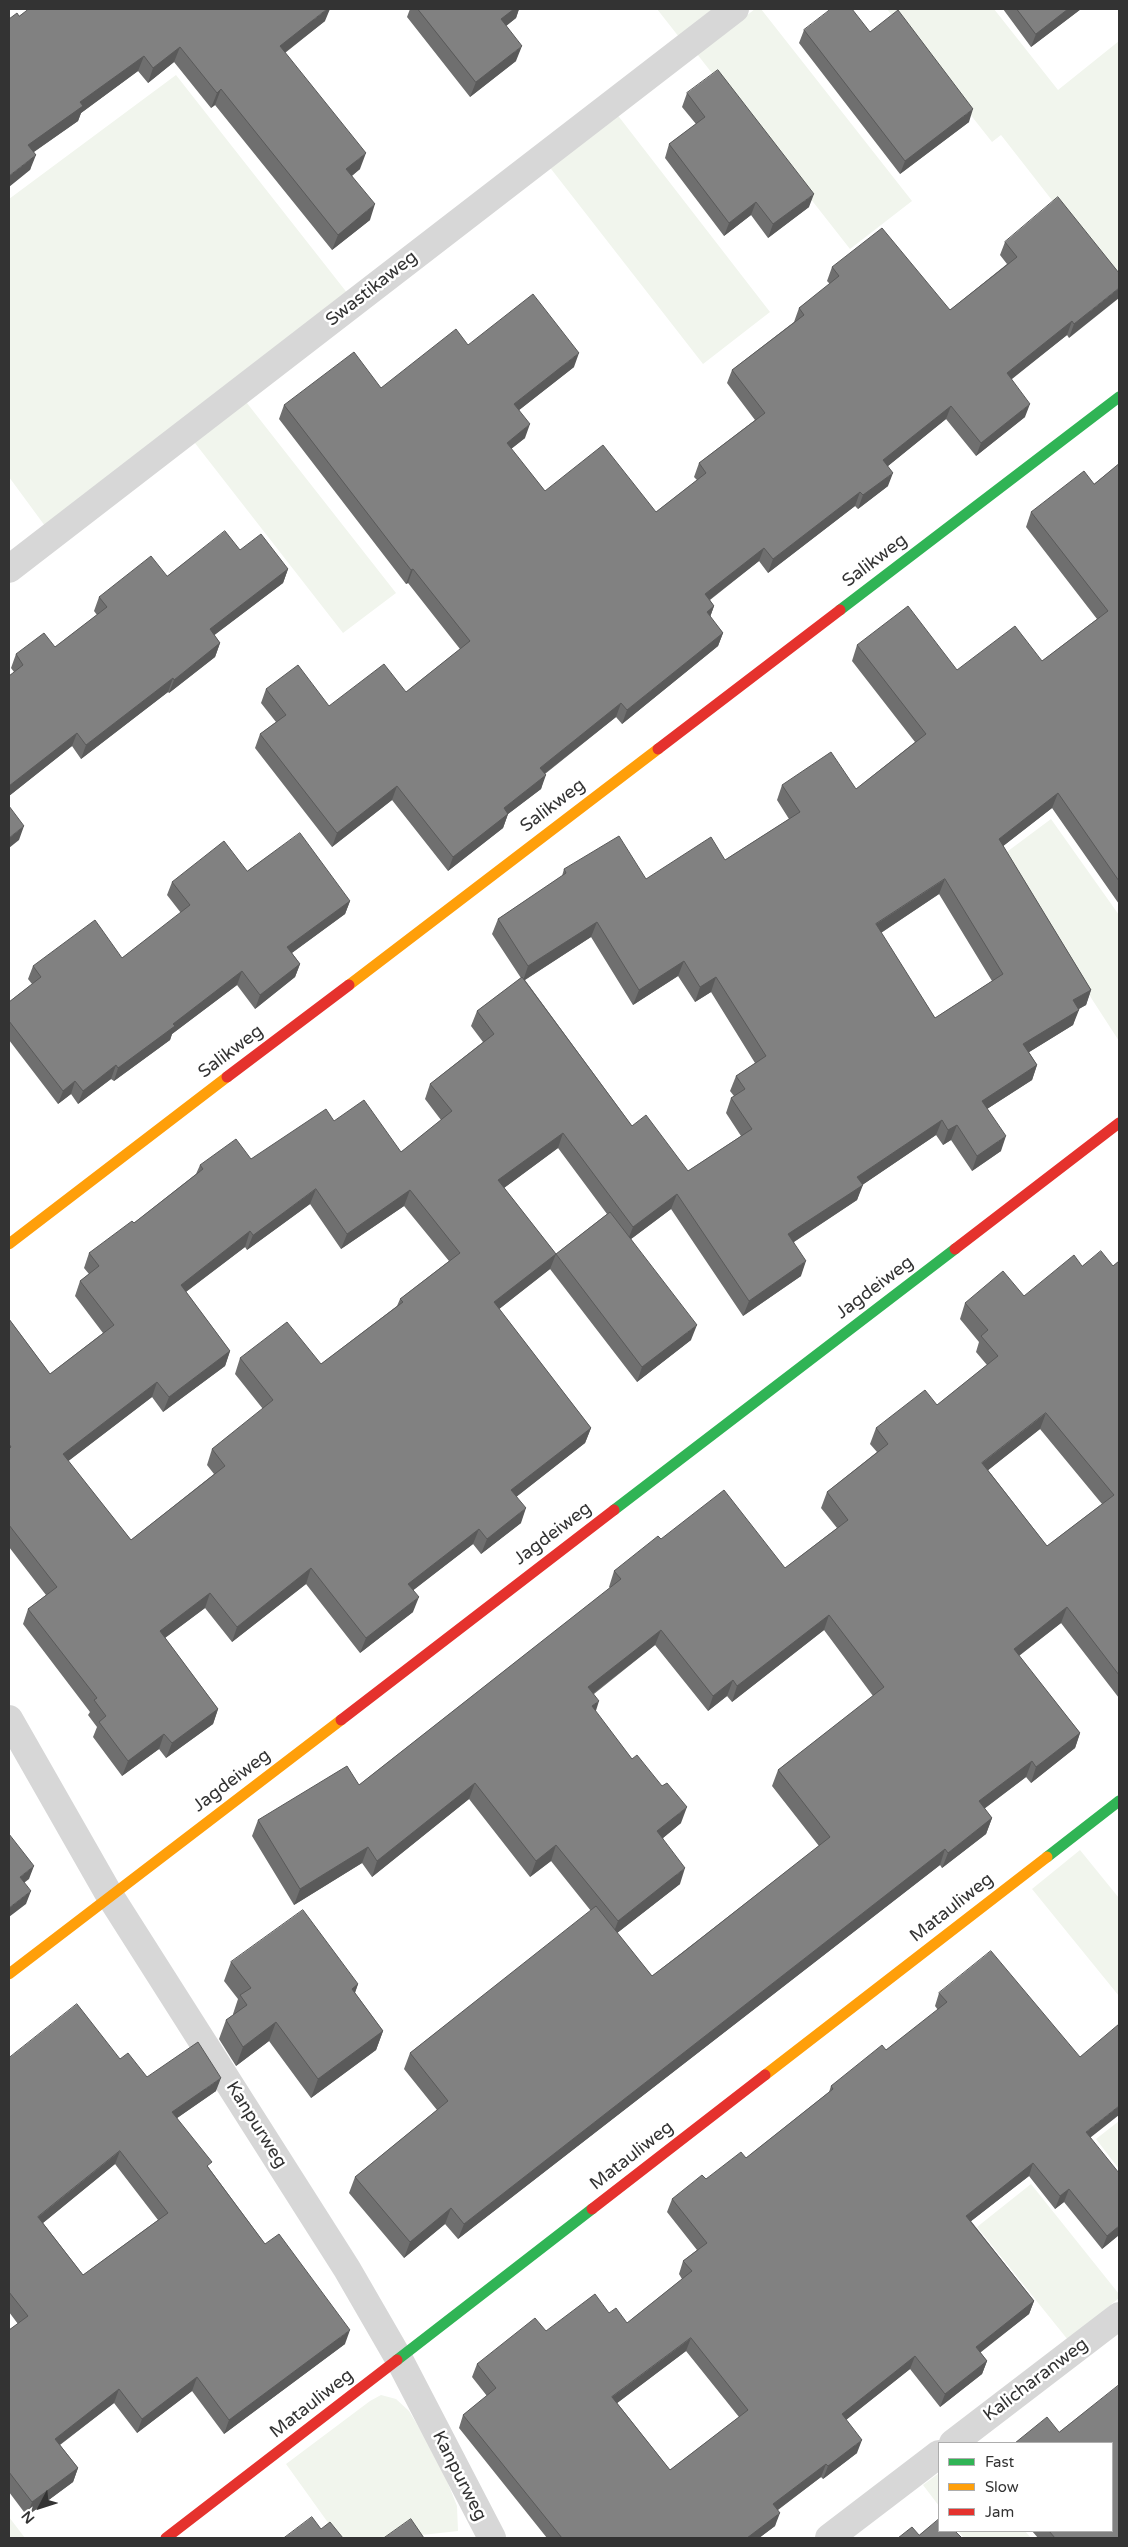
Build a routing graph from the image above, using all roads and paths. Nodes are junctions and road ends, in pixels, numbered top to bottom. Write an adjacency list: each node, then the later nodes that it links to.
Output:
1 (735, 9): 3 (street, Swastikaweg)
2 (1119, 397): 5 (street, Salikweg)
3 (9, 569)
4 (1119, 1123): 8 (street, Jagdeiweg)
5 (9, 1244)
6 (9, 1720): 8 (street, Kanpurweg)
7 (1119, 1801): 11 (street, Matauliweg)
8 (110, 1896): 9 (street, Jagdeiweg); 11 (street, Kanpurweg)
9 (9, 1974)
10 (1119, 2316): 12 (street, Kalicharanweg)
11 (399, 2359): 14 (street, Matauliweg); 15 (street, Kanpurweg)
12 (954, 2442)
13 (938, 2455): 16 (street)
14 (166, 2538)
15 (492, 2538)
16 (828, 2538)

